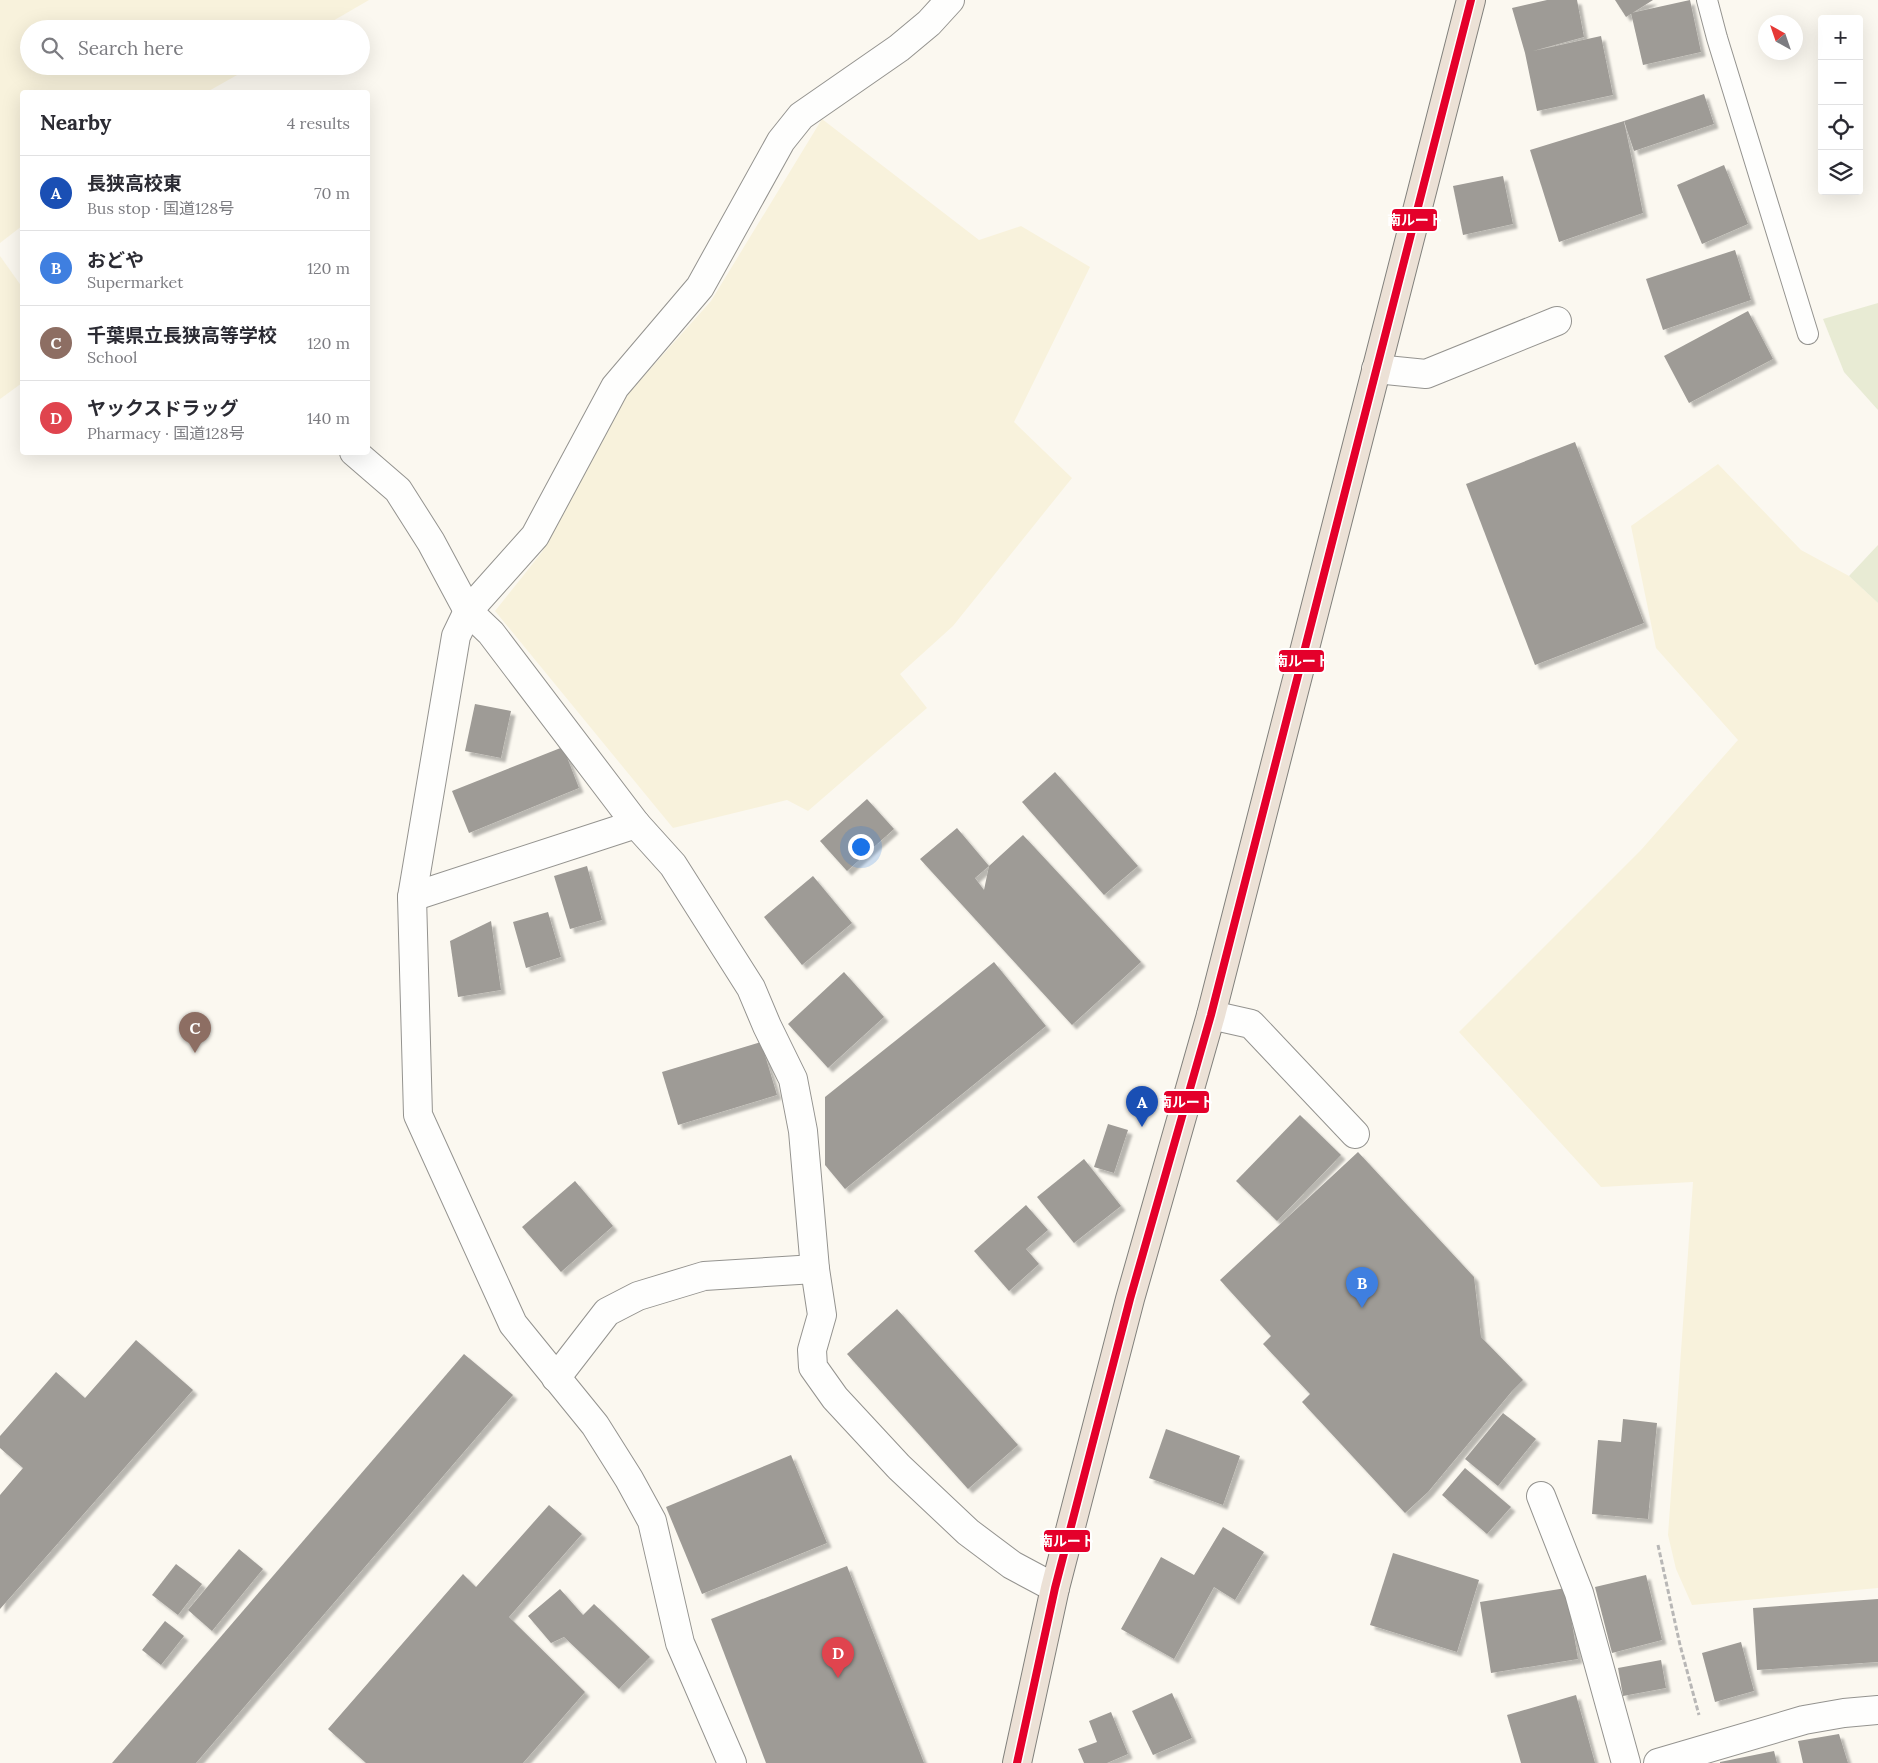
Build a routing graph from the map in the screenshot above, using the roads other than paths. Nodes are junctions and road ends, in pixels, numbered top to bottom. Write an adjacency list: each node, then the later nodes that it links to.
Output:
1 (950, 0): 8 (street)
2 (1471, 0): 6 (highway)
3 (1707, 0): 5 (lane)
4 (1557, 321): 6 (street)
5 (1808, 334)
6 (1376, 369): 11 (highway)
7 (357, 455): 8 (street)
8 (468, 611): 9 (street); 10 (street)
9 (636, 824): 10 (street); 13 (street)
10 (412, 897): 14 (street)
11 (1211, 1016): 12 (street); 16 (highway)
12 (1355, 1134)
13 (815, 1269): 14 (street); 16 (street)
14 (556, 1378): 18 (street)
15 (1541, 1496): 20 (street)
16 (1055, 1588): 19 (highway)
17 (1878, 1710): 21 (street)
18 (732, 1763)
19 (1017, 1763)
20 (1626, 1763)
21 (1658, 1763)

